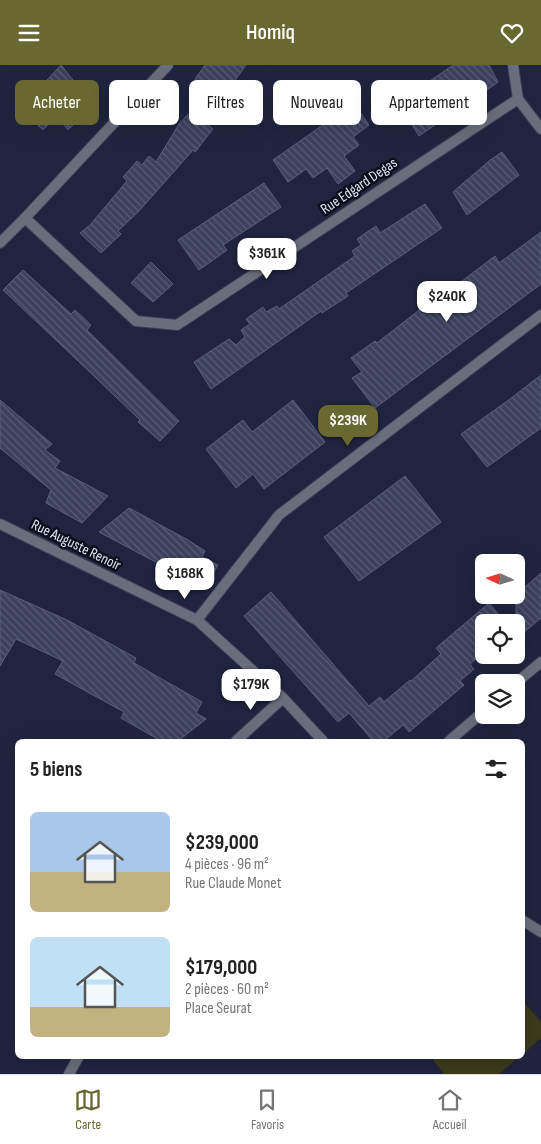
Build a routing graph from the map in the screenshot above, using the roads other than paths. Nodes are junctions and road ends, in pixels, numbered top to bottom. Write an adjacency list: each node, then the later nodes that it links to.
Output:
1 (168, 65): 5 (street)
2 (513, 65): 3 (street)
3 (518, 99): 4 (street); 5 (street, Rue Edgard Degas)
4 (541, 129)
5 (25, 218): 6 (street)
6 (0, 243)
7 (541, 315): 9 (street)
8 (0, 525): 9 (street, Rue Auguste Renoir)
9 (197, 620): 12 (street, Rue Auguste Renoir)
10 (541, 662): 11 (street)
11 (525, 675)
12 (283, 698): 14 (street); 15 (street, Rue Auguste Renoir)
13 (475, 719): 16 (street)
14 (238, 739)
15 (322, 739)
16 (451, 739)
17 (525, 922): 18 (street)
18 (541, 932)
19 (77, 1059): 20 (street)
20 (69, 1074)

